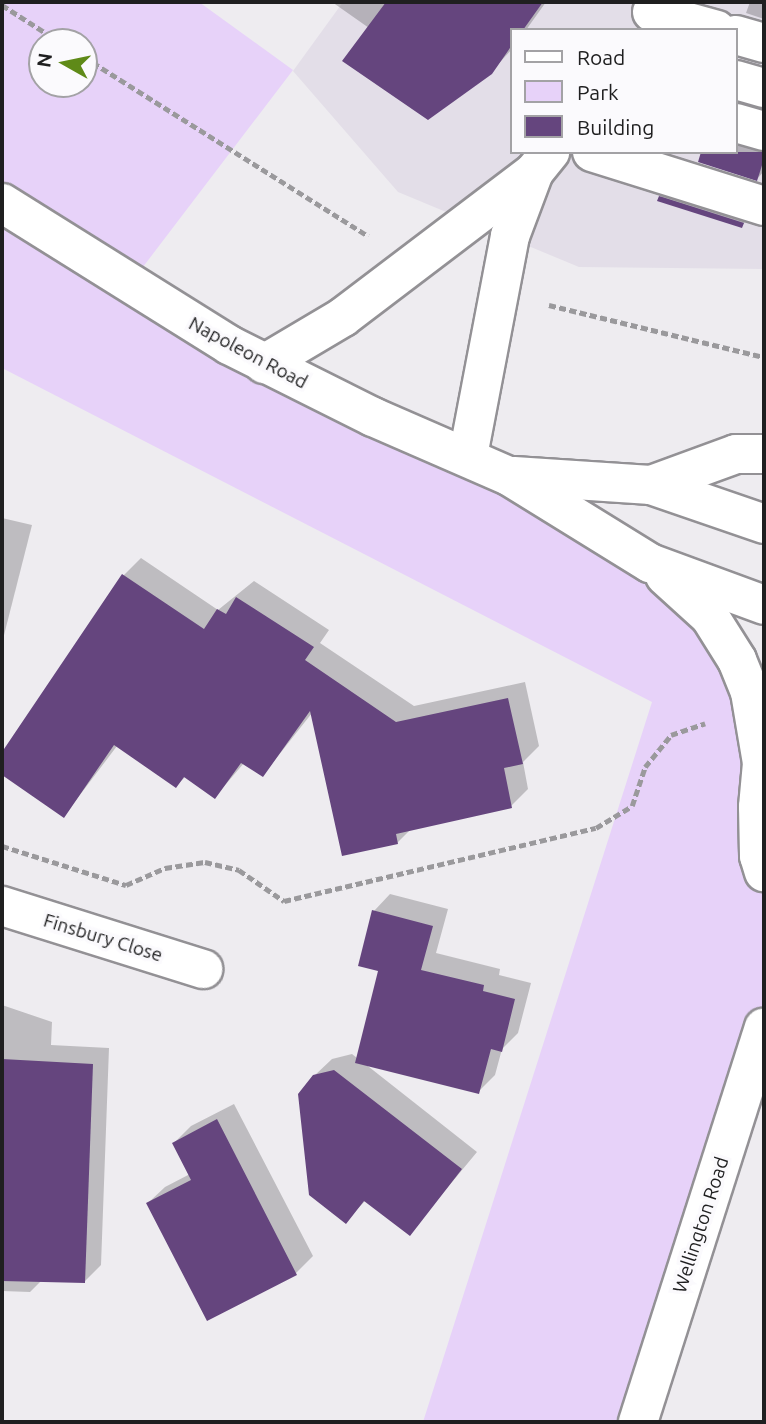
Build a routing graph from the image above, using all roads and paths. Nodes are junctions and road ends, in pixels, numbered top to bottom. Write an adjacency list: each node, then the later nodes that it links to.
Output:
1 (2, 5): 3 (path)
2 (650, 15): 4 (main road)
3 (38, 28)
4 (708, 28)
5 (738, 36): 6 (main road)
6 (764, 43)
7 (98, 66): 16 (path)
8 (738, 81): 9 (main road)
9 (764, 88)
10 (738, 124): 11 (main road)
11 (764, 131)
12 (598, 154): 15 (main road)
13 (542, 162): 19 (main road); 21 (main road)
14 (2, 203): 19 (main road, Napoleon Road)
15 (764, 206)
16 (380, 243)
17 (543, 303): 18 (path)
18 (764, 357)
19 (264, 364): 21 (main road, Napoleon Road)
20 (764, 454): 23 (main road)
21 (468, 456): 22 (main road, Napoleon Road)
22 (509, 476): 23 (main road, Napoleon Road); 25 (main road, Napoleon Road)
23 (651, 485): 24 (main road, Napoleon Road)
24 (764, 524)
25 (650, 563): 26 (main road, Napoleon Road); 29 (main road)
26 (764, 605)
27 (715, 722): 28 (path)
28 (2, 846)
29 (764, 872)
30 (2, 906): 31 (main road, Finsbury Close)
31 (203, 969)
32 (764, 1028): 33 (main road, Wellington Road)
33 (638, 1422)

